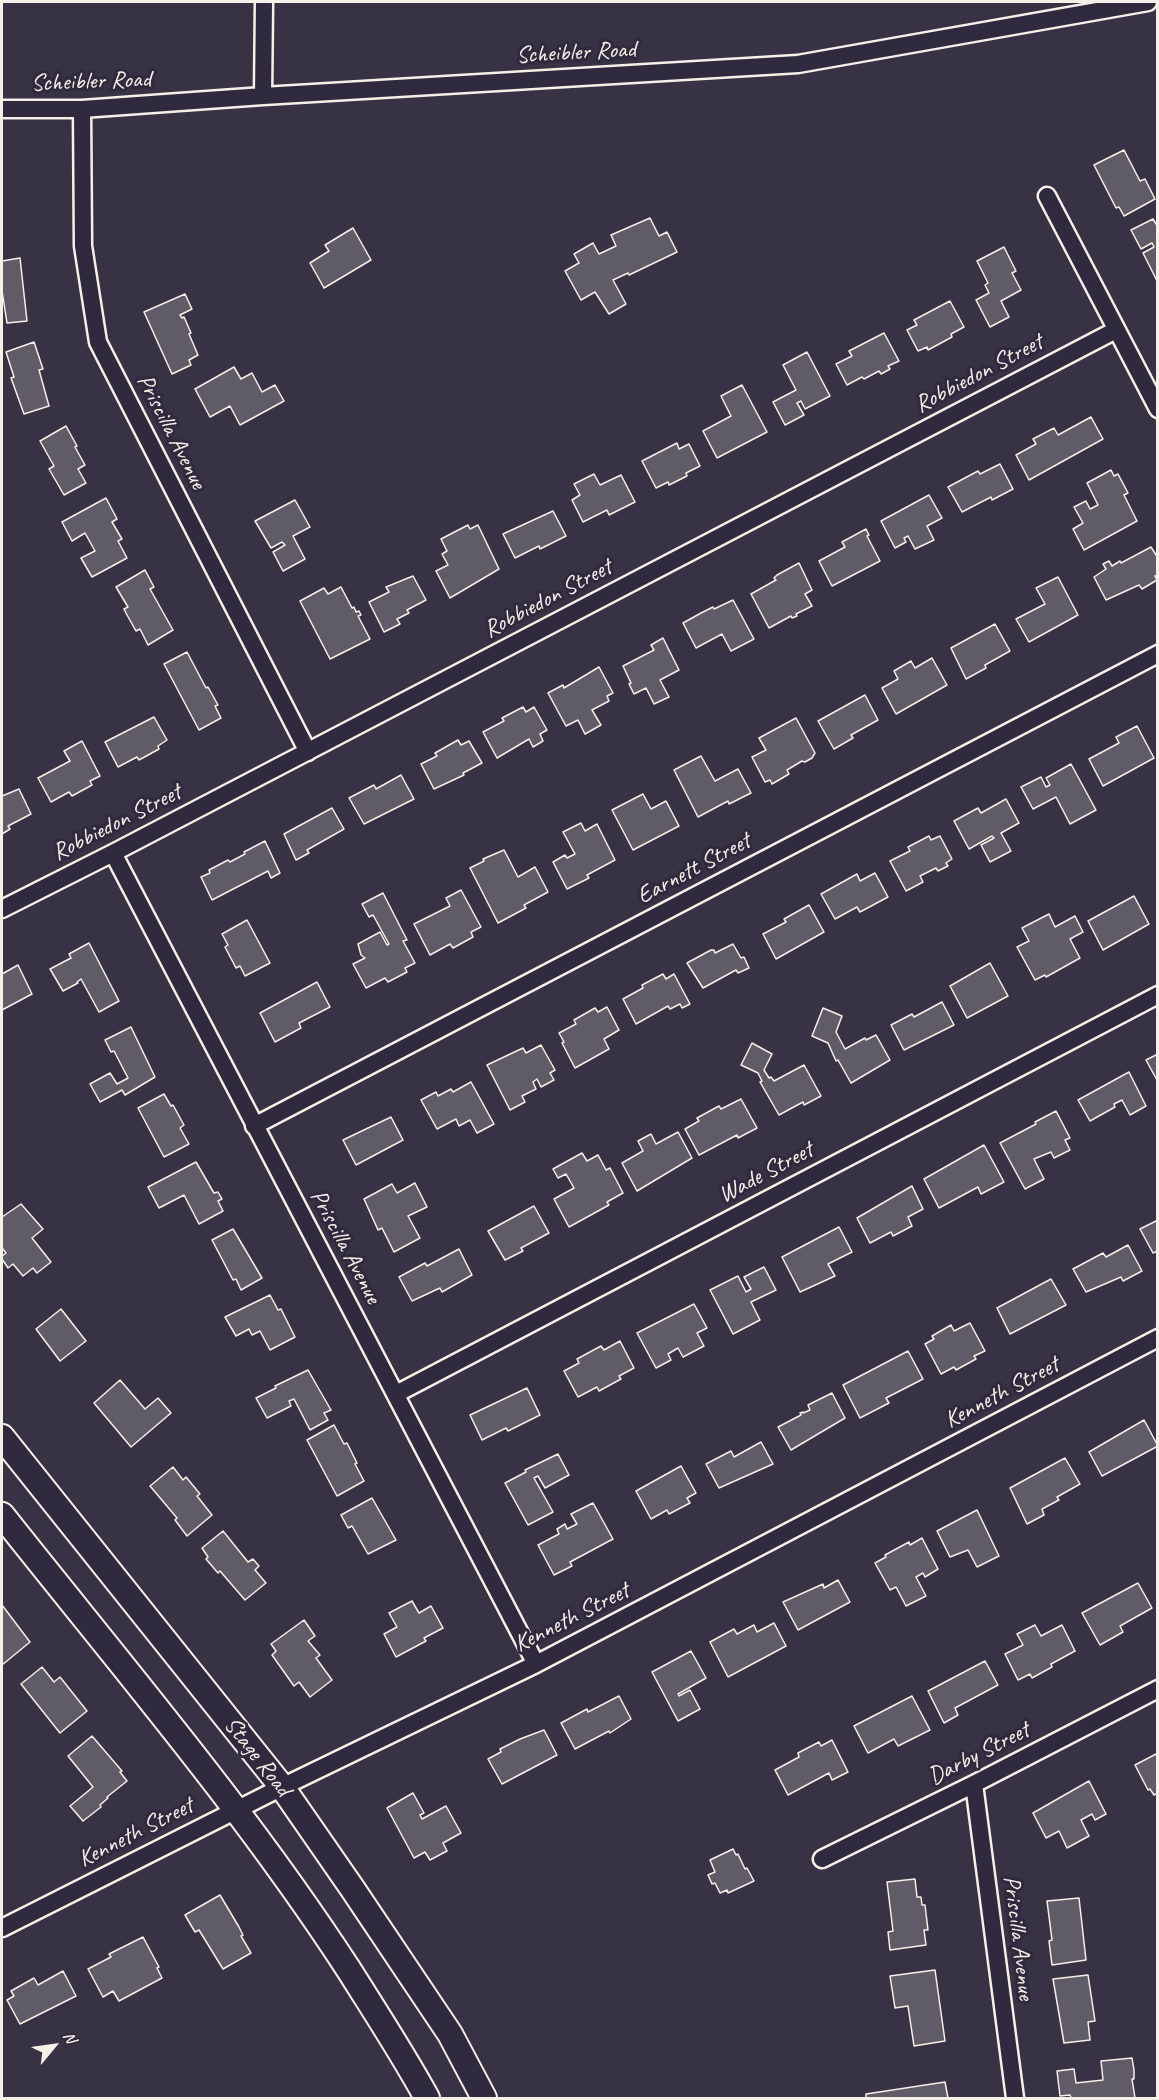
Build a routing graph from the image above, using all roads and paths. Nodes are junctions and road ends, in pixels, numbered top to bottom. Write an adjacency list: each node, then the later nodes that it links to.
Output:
1 (264, 2): 3 (street)
2 (1148, 2): 3 (street, Scheibler Road)
3 (263, 96): 5 (street, Scheibler Road)
4 (2, 109): 5 (street, Scheibler Road)
5 (82, 109): 10 (street, Priscilla Avenue)
6 (1047, 196): 7 (street)
7 (1116, 330): 8 (street); 10 (street, Robbiedon Street)
8 (1158, 409)
9 (1158, 654): 14 (street, Earnett Street)
10 (308, 752): 11 (street, Robbiedon Street)
11 (113, 853): 12 (street, Robbiedon Street); 14 (street, Priscilla Avenue)
12 (2, 909)
13 (1158, 995): 16 (street, Wade Street)
14 (254, 1126): 16 (street, Priscilla Avenue)
15 (1158, 1338): 19 (street, Kenneth Street)
16 (396, 1394): 19 (street, Priscilla Avenue)
17 (2, 1437): 22 (main road, Stage Road)
18 (2, 1515): 23 (main road, Stage Road)
19 (536, 1664): 22 (street, Kenneth Street)
20 (1158, 1689): 21 (street, Darby Street)
21 (974, 1785): 24 (street, Darby Street); 28 (street, Priscilla Avenue)
22 (282, 1787): 23 (street, Kenneth Street); 27 (main road, Stage Road)
23 (236, 1810): 25 (street, Kenneth Street); 26 (main road, Stage Road)
24 (822, 1859)
25 (2, 1928)
26 (427, 2098)
27 (484, 2098)
28 (1015, 2098)

